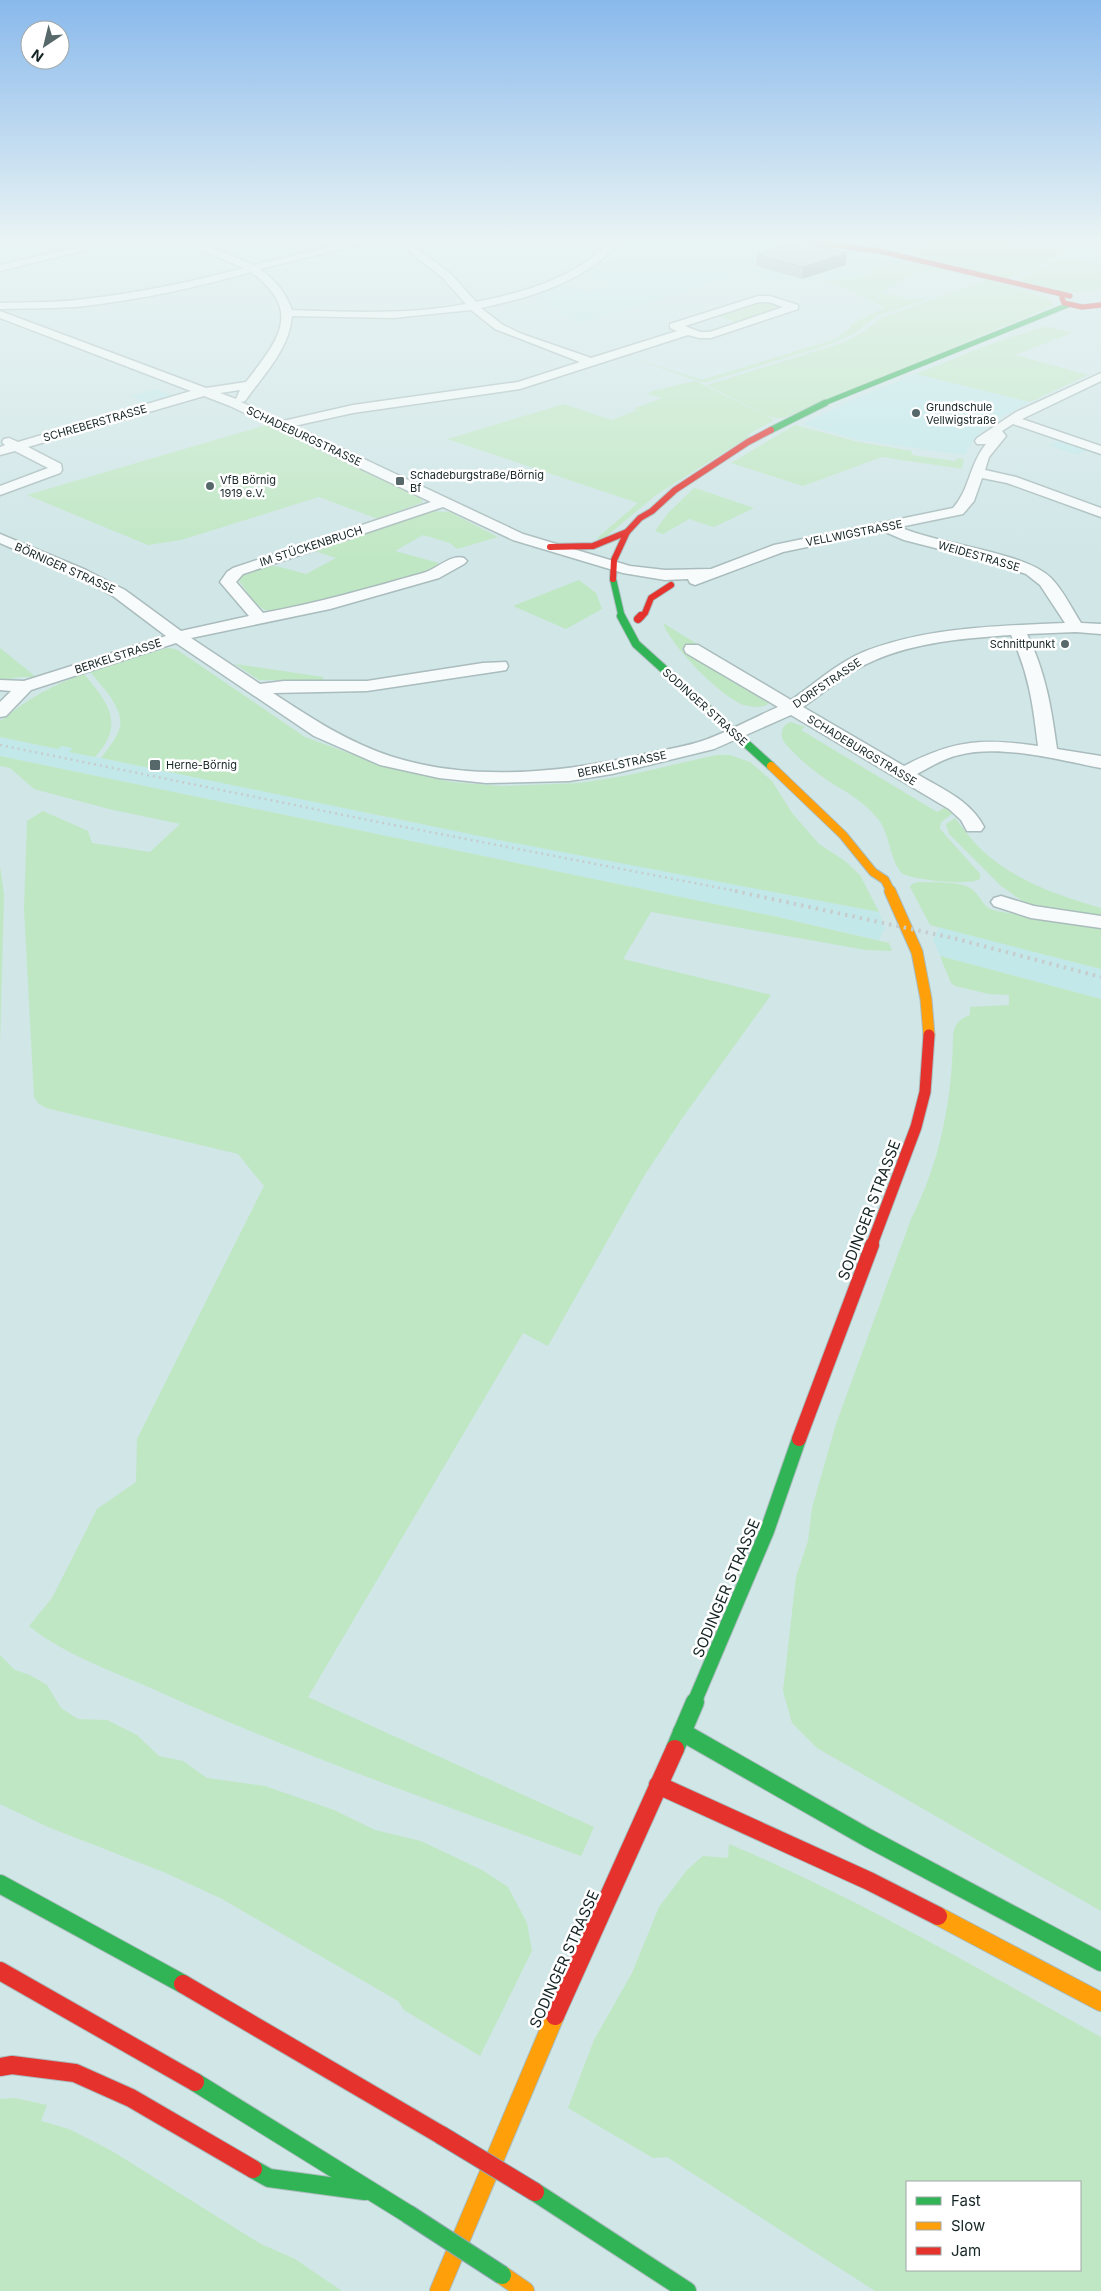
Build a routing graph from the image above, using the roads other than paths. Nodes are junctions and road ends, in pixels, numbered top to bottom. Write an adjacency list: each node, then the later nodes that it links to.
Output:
1 (83, 345): 9 (street, SCHADEBURGSTRASSE)
2 (277, 345): 8 (street)
3 (544, 345): 6 (street)
4 (644, 345): 6 (street)
5 (970, 345): 20 (main road, SODINGER STRASSE)
6 (591, 362): 12 (street)
7 (1101, 378): 11 (street, VELLWIGSTRASSE)
8 (248, 385): 9 (street, SCHREBERSTRASSE); 10 (street)
9 (206, 391): 10 (street, SCHADEBURGSTRASSE); 14 (street, SCHREBERSTRASSE)
10 (234, 403): 12 (street, SCHADEBURGSTRASSE)
11 (1013, 420): 15 (street); 17 (street, VELLWIGSTRASSE)
12 (282, 425): 19 (street, SCHADEBURGSTRASSE)
13 (0, 437): 14 (street)
14 (18, 445): 16 (street, SCHREBERSTRASSE); 18 (street)
15 (1101, 450)
16 (0, 451)
17 (976, 472): 21 (street); 22 (street, VELLWIGSTRASSE)
18 (0, 491)
19 (444, 502): 25 (street, SCHADEBURGSTRASSE); 32 (street, IM STÜCKENBRUCH)
20 (652, 511): 23 (main road, SODINGER STRASSE); 24 (main road, SODINGER STRASSE)
21 (1101, 513)
22 (887, 527): 30 (street, VELLWIGSTRASSE); 33 (street, WEIDESTRASSE)
23 (627, 532): 27 (main road); 29 (main road, SODINGER STRASSE)
24 (640, 534)
25 (518, 537): 27 (street, SCHADEBURGSTRASSE); 29 (street, SCHADEBURGSTRASSE)
26 (0, 538): 36 (street, BÖRNIGER STRASSE)
27 (550, 547): 29 (street, SCHADEBURGSTRASSE)
28 (459, 561): 32 (street)
29 (622, 572): 30 (street, VELLWIGSTRASSE); 31 (street, VELLWIGSTRASSE); 31 (main road); 45 (main road, SODINGER STRASSE)
30 (709, 573): 31 (street, VELLWIGSTRASSE)
31 (671, 585)
32 (259, 618): 36 (street)
33 (1076, 626): 34 (street, DORFSTRASSE); 35 (street, DORFSTRASSE)
34 (1101, 629)
35 (1017, 630): 43 (street, DORFSTRASSE); 46 (street)
36 (177, 636): 41 (street, BERKELSTRASSE); 42 (street, BERKELSTRASSE)
37 (651, 642): 45 (main road, SODINGER STRASSE)
38 (692, 649): 43 (street, SCHADEBURGSTRASSE)
39 (500, 666): 42 (street)
40 (0, 686): 41 (street, BERKELSTRASSE)
41 (25, 686): 44 (street, BERKELSTRASSE)
42 (256, 690): 45 (street, BERKELSTRASSE)
43 (791, 708): 45 (street, DORFSTRASSE); 48 (street, SCHADEBURGSTRASSE)
44 (0, 712)
45 (741, 725): 53 (main road, SODINGER STRASSE)
46 (1048, 753): 47 (street); 48 (street)
47 (1101, 762)
48 (903, 774): 50 (street, SCHADEBURGSTRASSE)
49 (836, 812): 51 (main road)
50 (974, 827)
51 (866, 844)
52 (876, 857): 53 (main road, SODINGER STRASSE)
53 (883, 877): 56 (main road, SODINGER STRASSE)
54 (1001, 902): 55 (street)
55 (1101, 922)
56 (682, 1732): 57 (main road, SODINGER STRASSE); 59 (main road)
57 (658, 1785): 61 (main road); 64 (main road, SODINGER STRASSE)
58 (0, 1884): 66 (main road, bridge)
59 (1101, 1962)
60 (0, 1971): 63 (main road)
61 (1101, 2002)
62 (0, 2067): 63 (main road)
63 (374, 2193): 65 (main road, bridge)
64 (439, 2291)
65 (525, 2291)
66 (687, 2291)

